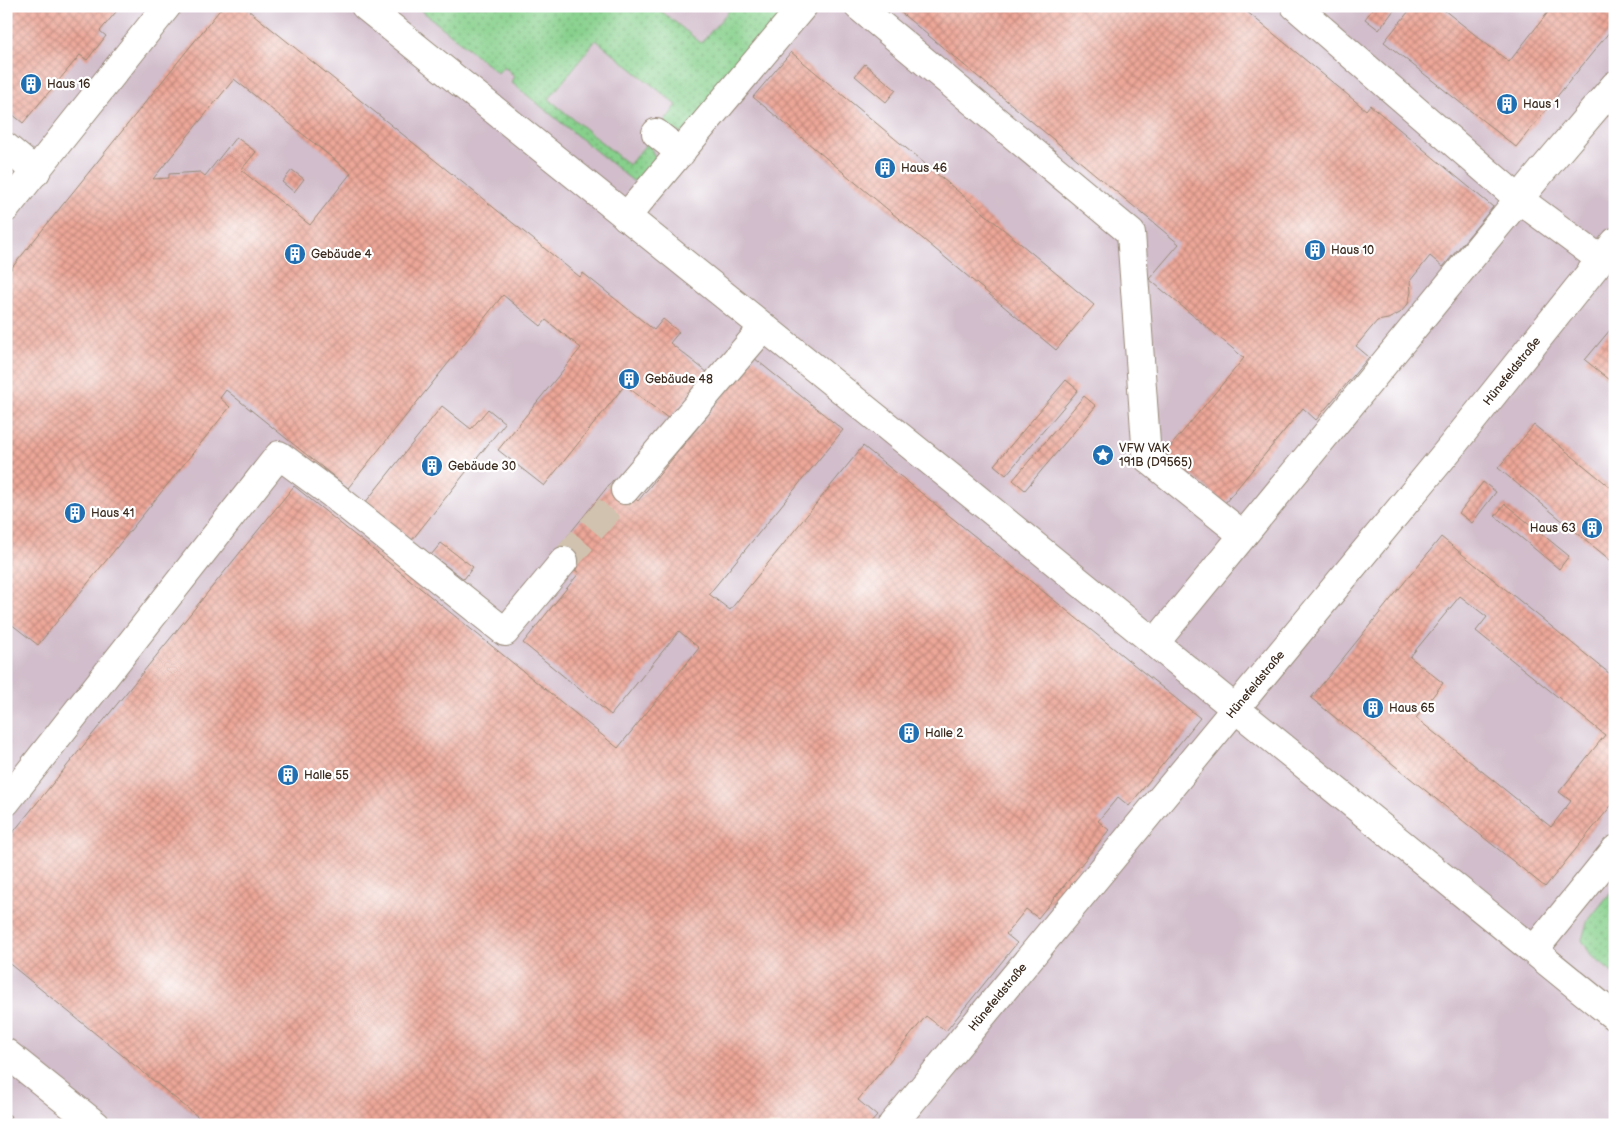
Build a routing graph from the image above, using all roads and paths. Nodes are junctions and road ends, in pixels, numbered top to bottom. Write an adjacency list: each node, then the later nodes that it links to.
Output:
1 (166, 6): 10 (lane)
2 (364, 6): 13 (lane)
3 (803, 6): 9 (lane)
4 (858, 6): 17 (lane)
5 (1305, 9): 11 (lane)
6 (1615, 86): 11 (lane)
7 (656, 133): 9 (lane)
8 (6, 147): 10 (lane)
9 (681, 153): 13 (lane)
10 (36, 172): 12 (lane)
11 (1520, 200): 14 (lane); 17 (lane)
12 (6, 208)
13 (626, 217): 15 (lane)
14 (1608, 250): 20 (lane, Hünefeldstraße)
15 (763, 328): 16 (lane); 19 (lane)
16 (625, 490)
17 (1242, 535): 19 (lane)
18 (564, 561): 21 (lane)
19 (1155, 643): 20 (lane)
20 (1236, 710): 23 (lane); 27 (lane, Hünefeldstraße)
21 (6, 802)
22 (1615, 850): 23 (lane)
23 (1534, 950): 24 (lane)
24 (1615, 1017)
25 (6, 1054): 26 (lane)
26 (96, 1125)
27 (892, 1125)

